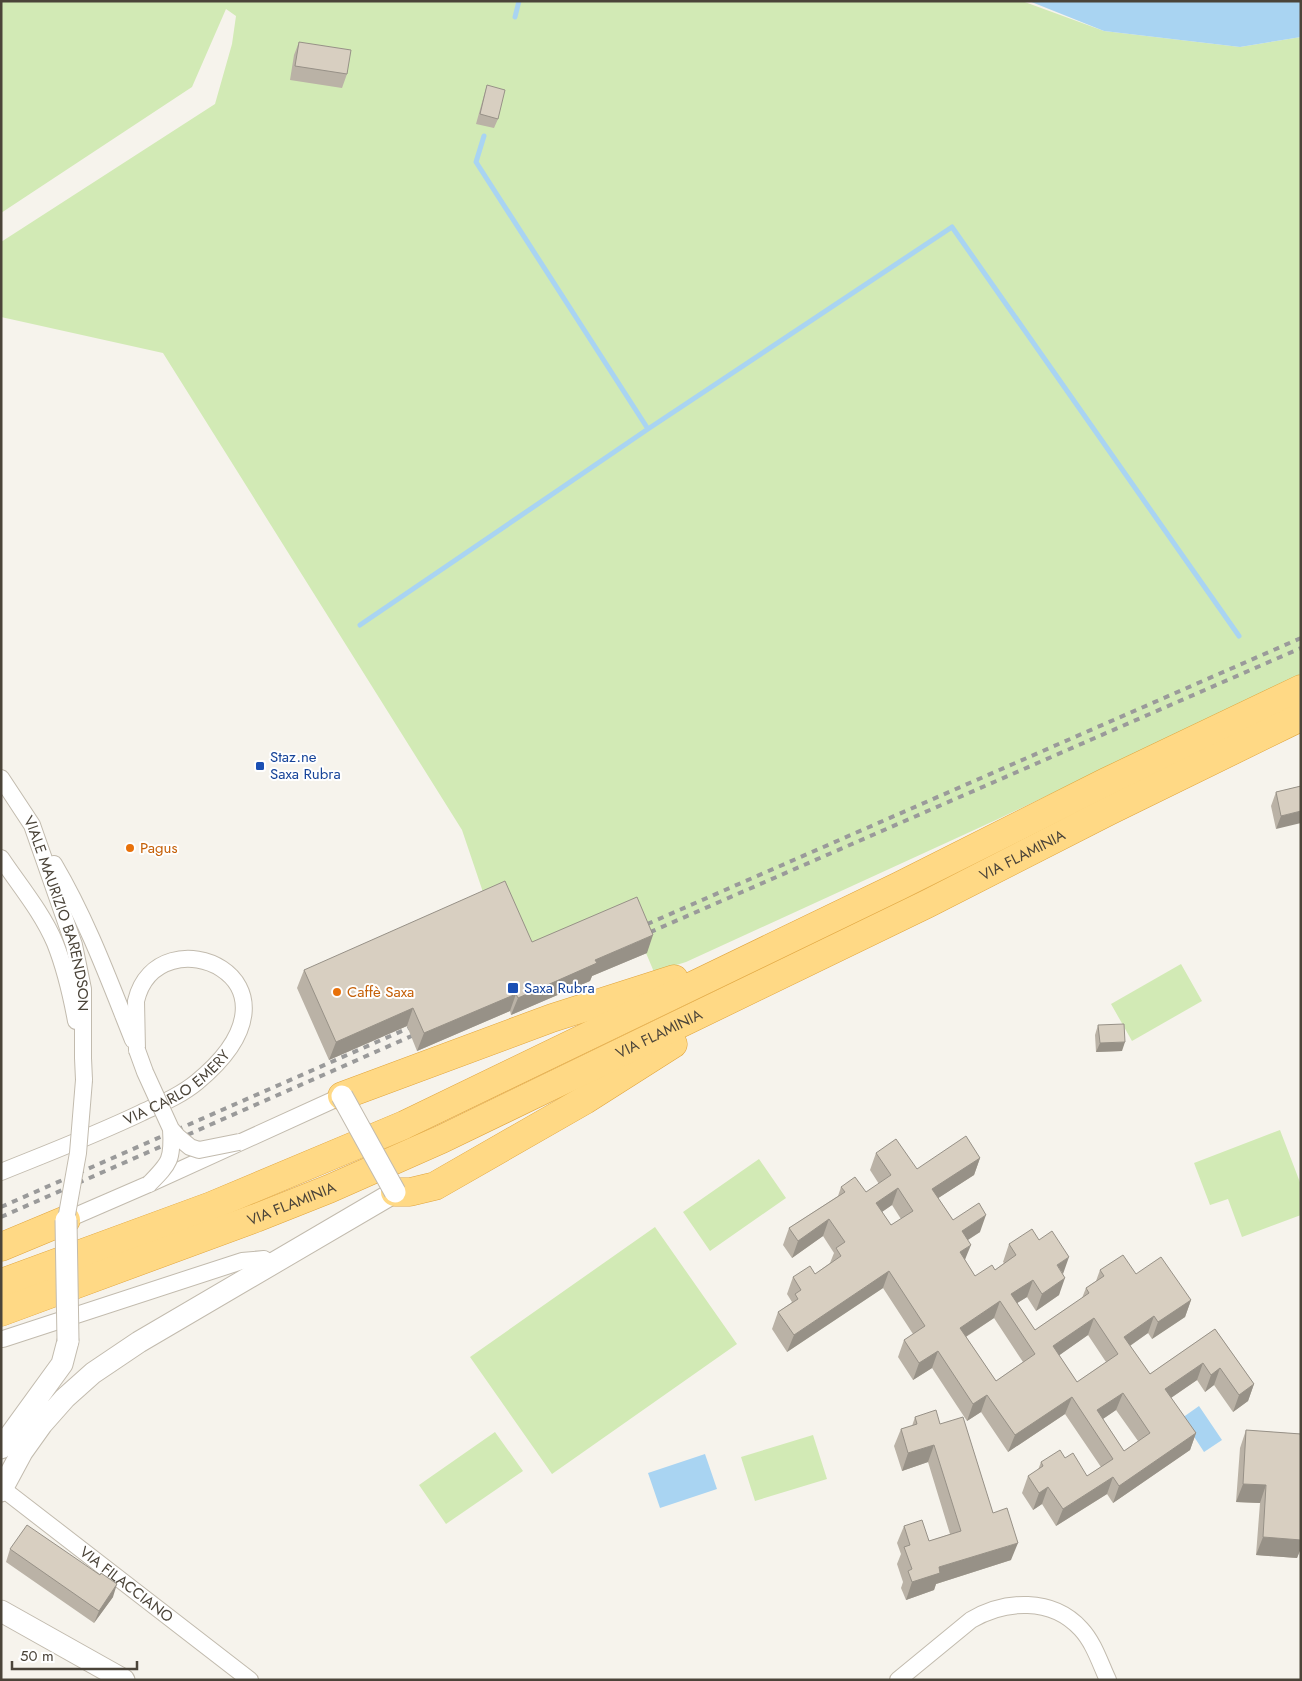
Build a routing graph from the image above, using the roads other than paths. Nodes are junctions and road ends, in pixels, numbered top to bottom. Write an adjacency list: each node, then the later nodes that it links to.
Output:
1 (1301, 689): 6 (highway, VIA FLAMINIA)
2 (1301, 717): 7 (highway, VIA FLAMINIA)
3 (1, 778): 4 (street, VIALE MAURIZIO BARENDSON)
4 (32, 825): 8 (street); 9 (street, VIALE MAURIZIO BARENDSON)
5 (1, 858): 9 (street, VIALE MAURIZIO BARENDSON)
6 (763, 951): 10 (highway); 19 (highway, VIA FLAMINIA)
7 (755, 988): 15 (highway); 20 (highway, VIA FLAMINIA)
8 (137, 1050): 11 (street, bridge); 13 (street, VIA CARLO EMERY)
9 (83, 1058): 16 (street, VIALE MAURIZIO BARENDSON, bridge)
10 (342, 1096): 12 (street); 15 (street, bridge)
11 (170, 1129): 12 (street, bridge); 14 (street, bridge)
12 (239, 1142): 14 (street, bridge)
13 (1, 1172)
14 (149, 1184): 16 (street)
15 (395, 1192): 18 (street)
16 (66, 1220): 17 (highway); 22 (street, VIALE MAURIZIO BARENDSON, bridge)
17 (1, 1247)
18 (271, 1264): 21 (street); 23 (street)
19 (1, 1283)
20 (1, 1312)
21 (3, 1339)
22 (1, 1448)
23 (2, 1490): 26 (street, VIA FILACCIANO)
24 (1, 1611): 25 (street)
25 (124, 1680)
26 (250, 1680)
27 (898, 1680): 28 (street)
28 (1108, 1680)

